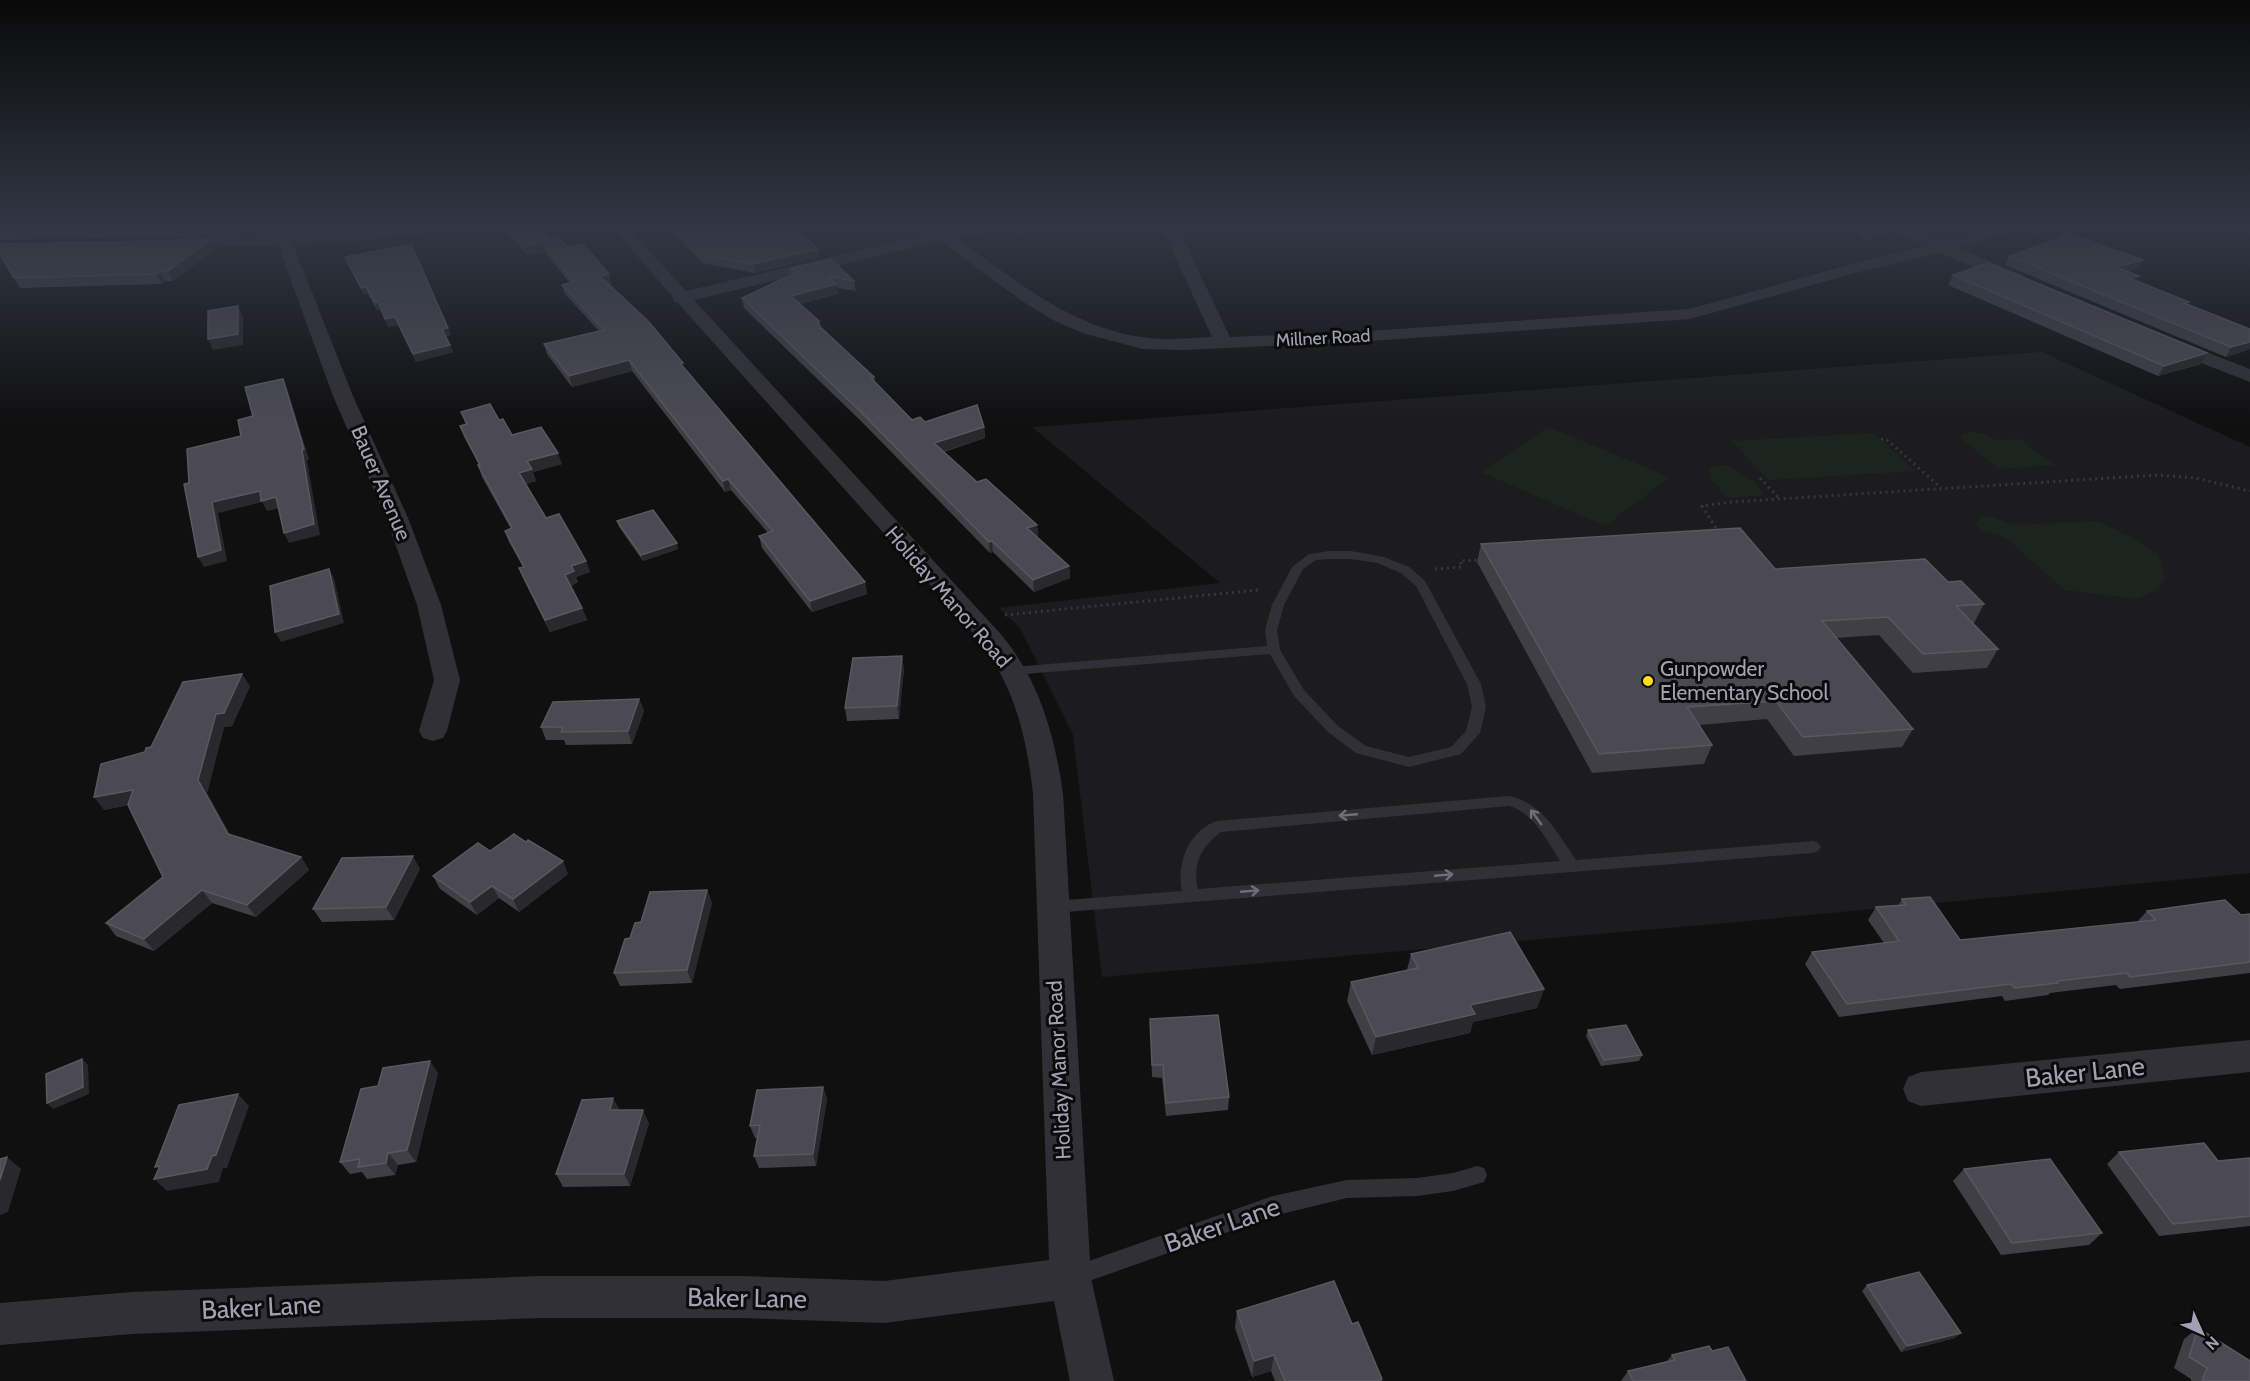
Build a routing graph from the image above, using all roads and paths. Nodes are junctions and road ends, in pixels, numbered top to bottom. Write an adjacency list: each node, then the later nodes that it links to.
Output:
1 (303, 290): 23 (street, Bauer Avenue)
2 (674, 290): 7 (street, Holiday Manor Road)
3 (713, 290): 7 (street)
4 (1019, 290): 9 (street, Millner Road)
5 (1199, 290): 9 (street)
6 (1774, 290): 9 (street, Millner Road)
7 (681, 298): 22 (street, Holiday Manor Road)
8 (2152, 336): 10 (street)
9 (1223, 342)
10 (2250, 376)
11 (1881, 439): 13 (path)
12 (1760, 478): 15 (path)
13 (1942, 489): 14 (path); 15 (path)
14 (2250, 491)
15 (1780, 499): 16 (path)
16 (1725, 540)
17 (1483, 560): 18 (path)
18 (1434, 569)
19 (1258, 590): 20 (path)
20 (1000, 615)
21 (1274, 650): 21 (lane); 22 (lane)
22 (1013, 671): 27 (street, Holiday Manor Road)
23 (434, 731)
24 (1813, 847): 25 (lane)
25 (1570, 864): 26 (lane, one-way to 25); 26 (lane, one-way to 26)
26 (1192, 897): 27 (lane)
27 (1052, 907): 31 (street, Holiday Manor Road)
28 (2250, 1056): 29 (street, Baker Lane)
29 (1921, 1089)
30 (1477, 1175): 31 (lane, Baker Lane)
31 (1070, 1278): 32 (street, Baker Lane); 33 (street, Holiday Manor Road)
32 (0, 1324)
33 (1092, 1381)

